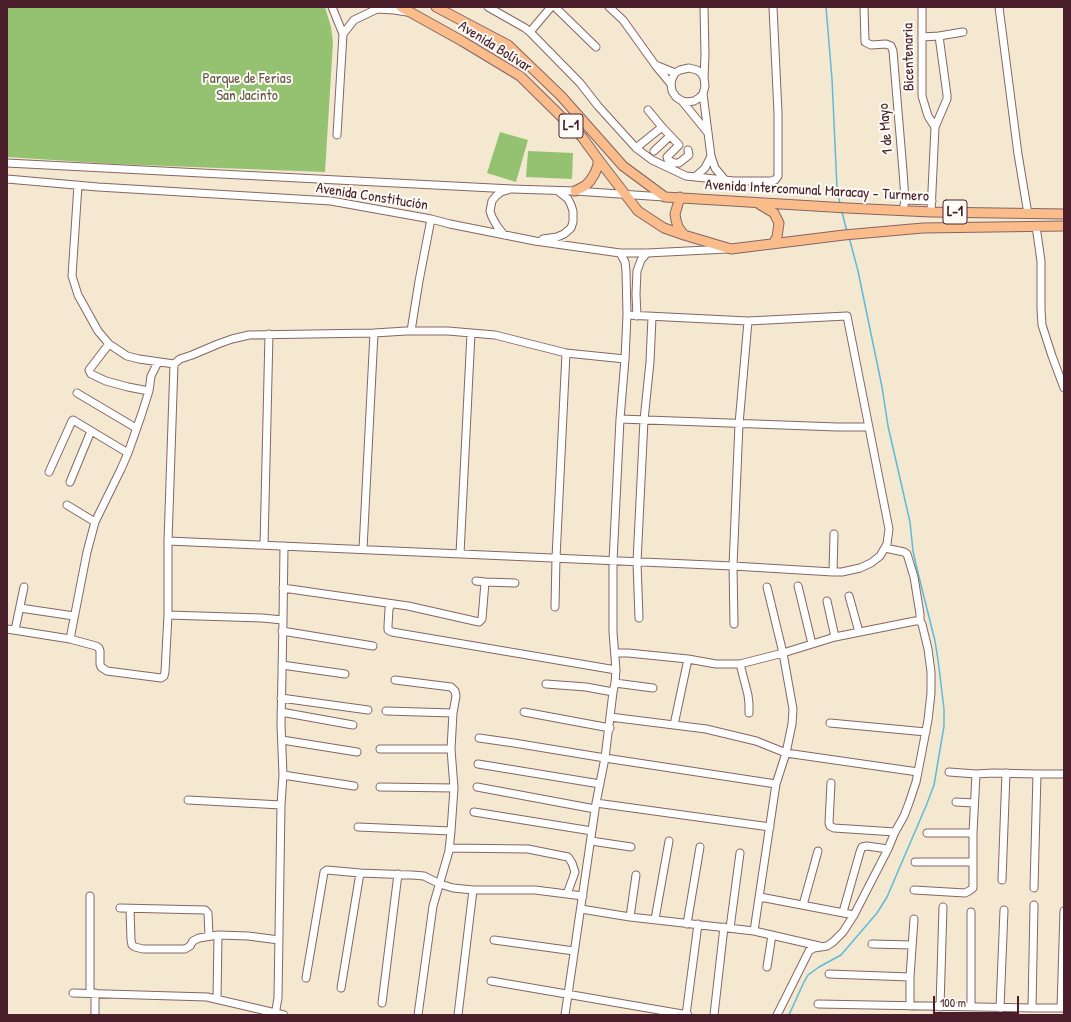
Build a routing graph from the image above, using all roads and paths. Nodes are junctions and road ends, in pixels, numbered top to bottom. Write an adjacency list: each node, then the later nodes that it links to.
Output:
1 (332, 7): 16 (street)
2 (401, 7): 13 (main road, Avenida Bolívar / L-1)
3 (436, 7): 48 (main road, Avenida Bolívar / L-1)
4 (488, 7): 14 (street)
5 (551, 7): 14 (street)
6 (554, 7): 19 (street)
7 (609, 7): 21 (street)
8 (704, 7): 20 (street)
9 (773, 7): 42 (street)
10 (864, 7): 50 (street, 1 de Mayo)
11 (922, 7): 18 (street, Bicentenaria)
12 (999, 7): 55 (street)
13 (412, 13): 16 (street); 38 (main road, Avenida Bolívar / L-1)
14 (530, 32): 34 (street)
15 (963, 32): 17 (street)
16 (343, 34): 32 (street)
17 (939, 36): 18 (street); 30 (street)
18 (922, 37): 30 (street, Bicentenaria)
19 (596, 47)
20 (705, 55): 22 (street); 24 (street)
21 (656, 66): 23 (street); 25 (street)
22 (697, 70): 23 (street); 24 (street)
23 (675, 74): 25 (street)
24 (704, 78): 26 (street)
25 (671, 84): 27 (street)
26 (703, 94): 27 (street); 31 (street)
27 (682, 101): 31 (street)
28 (648, 110): 29 (street)
29 (662, 127): 33 (street); 34 (street)
30 (935, 127): 51 (street)
31 (708, 133): 37 (street)
32 (337, 135)
33 (670, 136): 35 (street); 36 (street)
34 (636, 148): 40 (street)
35 (654, 150)
36 (688, 150)
37 (711, 156): 40 (street); 42 (street)
38 (598, 159): 46 (main road); 47 (main road, Avenida Bolívar / L-1)
39 (7, 163): 44 (street, Avenida Constitución)
40 (696, 176): 42 (street)
41 (7, 179): 43 (street, Avenida Constitución)
42 (725, 180)
43 (78, 185): 57 (street, Avenida Constitución); 76 (street)
44 (512, 189): 45 (street, Avenida Constitución); 60 (street)
45 (558, 191): 46 (street, Avenida Constitución); 62 (street)
46 (576, 191): 47 (street, Avenida Constitución)
47 (626, 195): 48 (street, Avenida Constitución); 61 (main road, Avenida Bolívar / L-1)
48 (665, 197): 49 (main road, Avenida Intercomunal Maracay - Turmero / L-1)
49 (680, 197): 52 (main road, Avenida Intercomunal Maracay - Turmero / L-1); 61 (main road)
50 (905, 200): 51 (street); 53 (street, 1 de Mayo)
51 (932, 201): 54 (street)
52 (758, 203): 53 (main road, Avenida Intercomunal Maracay - Turmero / L-1); 63 (main road)
53 (903, 211): 54 (main road, Avenida Intercomunal Maracay - Turmero / L-1)
54 (931, 212): 55 (main road, Avenida Intercomunal Maracay - Turmero / L-1)
55 (1028, 214): 56 (main road, Avenida Intercomunal Maracay - Turmero / L-1)
56 (1064, 214)
57 (431, 219): 60 (street, Avenida Constitución); 72 (street)
58 (1036, 226): 59 (main road, Avenida Intercomunal Maracay - Turmero / L-1); 63 (main road, Avenida Intercomunal Maracay - Turmero / L-1); 81 (street)
59 (1064, 226)
60 (504, 235): 62 (street, Avenida Constitución)
61 (684, 235): 64 (main road, Avenida Bolívar / L-1)
62 (535, 241): 65 (street, Avenida Constitución)
63 (773, 244): 64 (main road, Avenida Intercomunal Maracay - Turmero / L-1)
64 (731, 249): 66 (street, Avenida Constitución)
65 (620, 253): 66 (street, Avenida Constitución); 68 (street)
66 (647, 254): 67 (street)
67 (637, 307): 68 (street); 69 (street)
68 (627, 312): 69 (street); 78 (street)
69 (637, 316): 70 (street)
70 (652, 317): 71 (street); 86 (street)
71 (748, 321): 87 (street); 88 (street)
72 (411, 331): 73 (street); 74 (street)
73 (374, 333): 75 (street); 101 (street)
74 (471, 333): 77 (street); 102 (street)
75 (269, 334): 80 (street); 98 (street)
76 (109, 344): 79 (street); 83 (street)
77 (566, 353): 78 (street); 103 (street)
78 (625, 359): 85 (street)
79 (158, 362): 80 (street); 83 (street)
80 (174, 364): 97 (street)
81 (1061, 373): 82 (street)
82 (1064, 388)
83 (149, 391): 89 (street)
84 (76, 393): 89 (street)
85 (620, 419): 86 (street); 104 (street)
86 (644, 420): 87 (street); 105 (street)
87 (739, 424): 88 (street); 106 (street)
88 (869, 427): 100 (street)
89 (136, 428): 91 (street)
90 (91, 431): 91 (street); 92 (street); 93 (street)
91 (128, 453): 95 (street)
92 (49, 472)
93 (70, 482)
94 (67, 505): 95 (street)
95 (95, 522): 121 (street)
96 (834, 534): 107 (street)
97 (168, 541): 98 (street); 120 (street)
98 (264, 545): 99 (street)
99 (284, 546): 101 (street); 114 (street)
100 (885, 548): 107 (street); 124 (street)
101 (363, 549): 102 (street)
102 (460, 554): 103 (street)
103 (556, 558): 104 (street); 118 (street)
104 (614, 561): 105 (street); 133 (street)
105 (637, 562): 106 (street); 122 (street)
106 (733, 566): 107 (street); 125 (street)
107 (833, 572)
108 (476, 581): 109 (street)
109 (485, 582): 110 (street); 117 (street)
110 (515, 583)
111 (798, 586): 131 (street)
112 (24, 587): 119 (street)
113 (767, 587): 134 (street)
114 (283, 588): 117 (street); 123 (street)
115 (849, 596): 128 (street)
116 (827, 601): 129 (street)
117 (391, 604): 138 (street)
118 (555, 607)
119 (20, 608): 121 (street); 126 (street)
120 (168, 615): 123 (street); 130 (street)
121 (74, 616): 130 (street)
122 (639, 618)
123 (283, 620): 127 (street)
124 (920, 621): 128 (street); 157 (street)
125 (734, 624)
126 (11, 629): 130 (street)
127 (282, 631): 132 (street); 137 (street)
128 (859, 632): 129 (street)
129 (835, 637): 131 (street)
130 (70, 639)
131 (812, 644): 134 (street)
132 (373, 646)
133 (615, 653): 135 (street); 138 (street)
134 (783, 653): 136 (street); 163 (street)
135 (688, 658): 136 (street); 155 (street)
136 (740, 664): 151 (street)
137 (282, 665): 139 (street); 145 (street)
138 (616, 670): 141 (street)
139 (345, 674)
140 (395, 680): 149 (street)
141 (615, 683): 143 (street); 144 (street)
142 (546, 684): 144 (street)
143 (653, 688)
144 (613, 692): 152 (street)
145 (281, 698): 146 (street); 148 (street)
146 (368, 710)
147 (386, 711): 149 (street)
148 (281, 712): 154 (street); 159 (street)
149 (453, 712): 161 (street)
150 (524, 712): 156 (street)
151 (749, 713)
152 (610, 717): 155 (street); 156 (street)
153 (830, 722): 157 (street)
154 (353, 725)
155 (674, 725): 163 (street)
156 (610, 728): 164 (street)
157 (926, 732): 166 (street)
158 (479, 738): 164 (street)
159 (282, 740): 162 (street); 172 (street)
160 (380, 749): 161 (street)
161 (451, 749): 179 (street)
162 (358, 752)
163 (786, 753): 166 (street); 175 (street)
164 (605, 758): 174 (street); 175 (street)
165 (478, 764): 174 (street)
166 (918, 772): 190 (street)
167 (949, 772): 169 (street)
168 (1006, 773): 169 (street); 170 (street); 206 (street)
169 (976, 774): 182 (street)
170 (1037, 774): 171 (street); 208 (street)
171 (1064, 774)
172 (282, 775): 176 (street); 183 (street)
173 (831, 783): 190 (street)
174 (600, 784): 184 (street)
175 (776, 784): 187 (street)
176 (354, 786)
177 (380, 787): 179 (street)
178 (477, 787): 184 (street)
179 (454, 788): 188 (street)
180 (188, 800): 183 (street)
181 (956, 802): 182 (street)
182 (974, 803): 192 (street)
183 (281, 805): 236 (street)
184 (595, 806): 187 (street); 189 (street)
185 (474, 812): 189 (street)
186 (358, 827): 188 (street)
187 (770, 827): 214 (street)
188 (451, 831): 197 (street)
189 (592, 832): 193 (street)
190 (895, 832): 198 (street)
191 (927, 832): 192 (street)
192 (973, 833): 202 (street)
193 (591, 841): 195 (street); 213 (street)
194 (669, 841): 227 (street)
195 (631, 847)
196 (700, 847): 229 (street)
197 (450, 848): 207 (street); 211 (street)
198 (888, 849): 223 (street); 225 (street)
199 (818, 851): 215 (street)
200 (740, 853): 231 (street)
201 (915, 862): 202 (street)
202 (972, 862): 210 (street)
203 (360, 872): 204 (street); 245 (street); 247 (street)
204 (398, 874): 207 (street); 252 (street)
205 (636, 875): 226 (street)
206 (1002, 880)
207 (440, 884): 209 (street); 263 (street)
208 (1034, 888)
209 (473, 890): 211 (street); 264 (street)
210 (914, 890)
211 (567, 894): 213 (street)
212 (90, 896): 249 (street)
213 (583, 896): 220 (street)
214 (760, 897): 215 (street); 232 (street)
215 (803, 905): 223 (street)
216 (1034, 905): 258 (street)
217 (943, 907): 255 (street)
218 (120, 908): 219 (street)
219 (130, 908): 235 (street); 235 (street)
220 (581, 908): 226 (street); 241 (street)
221 (1004, 910): 257 (street)
222 (1064, 911): 259 (street)
223 (843, 912): 225 (street)
224 (971, 912): 256 (street)
225 (854, 915): 240 (street)
226 (630, 917): 227 (street)
227 (655, 919): 229 (street)
228 (914, 919): 239 (street)
229 (687, 924): 230 (street)
230 (698, 924): 231 (street); 266 (street)
231 (727, 928): 232 (street); 267 (street)
232 (754, 931): 234 (street)
233 (218, 935): 235 (street); 236 (street); 251 (street)
234 (772, 935): 240 (street); 242 (street)
235 (209, 936)
236 (279, 940): 260 (street)
237 (494, 940): 241 (street)
238 (872, 944): 239 (street)
239 (912, 944): 244 (street)
240 (822, 947): 268 (street)
241 (574, 951): 250 (street)
242 (767, 967)
243 (829, 974): 244 (street)
244 (910, 977): 254 (street)
245 (306, 978)
246 (491, 982): 250 (street)
247 (342, 988)
248 (74, 993): 249 (street)
249 (92, 993): 251 (street); 261 (street)
250 (568, 994): 265 (street); 266 (street)
251 (217, 999): 260 (street)
252 (382, 1003)
253 (818, 1004): 254 (street)
254 (910, 1006): 255 (street)
255 (940, 1007): 256 (street)
256 (971, 1007): 257 (street)
257 (1000, 1008): 258 (street)
258 (1032, 1008): 259 (street)
259 (1062, 1008)
260 (276, 1014): 262 (street)
261 (95, 1015)
262 (284, 1015)
263 (418, 1015)
264 (458, 1015)
265 (565, 1015)
266 (687, 1015)
267 (714, 1015)
268 (777, 1015)

